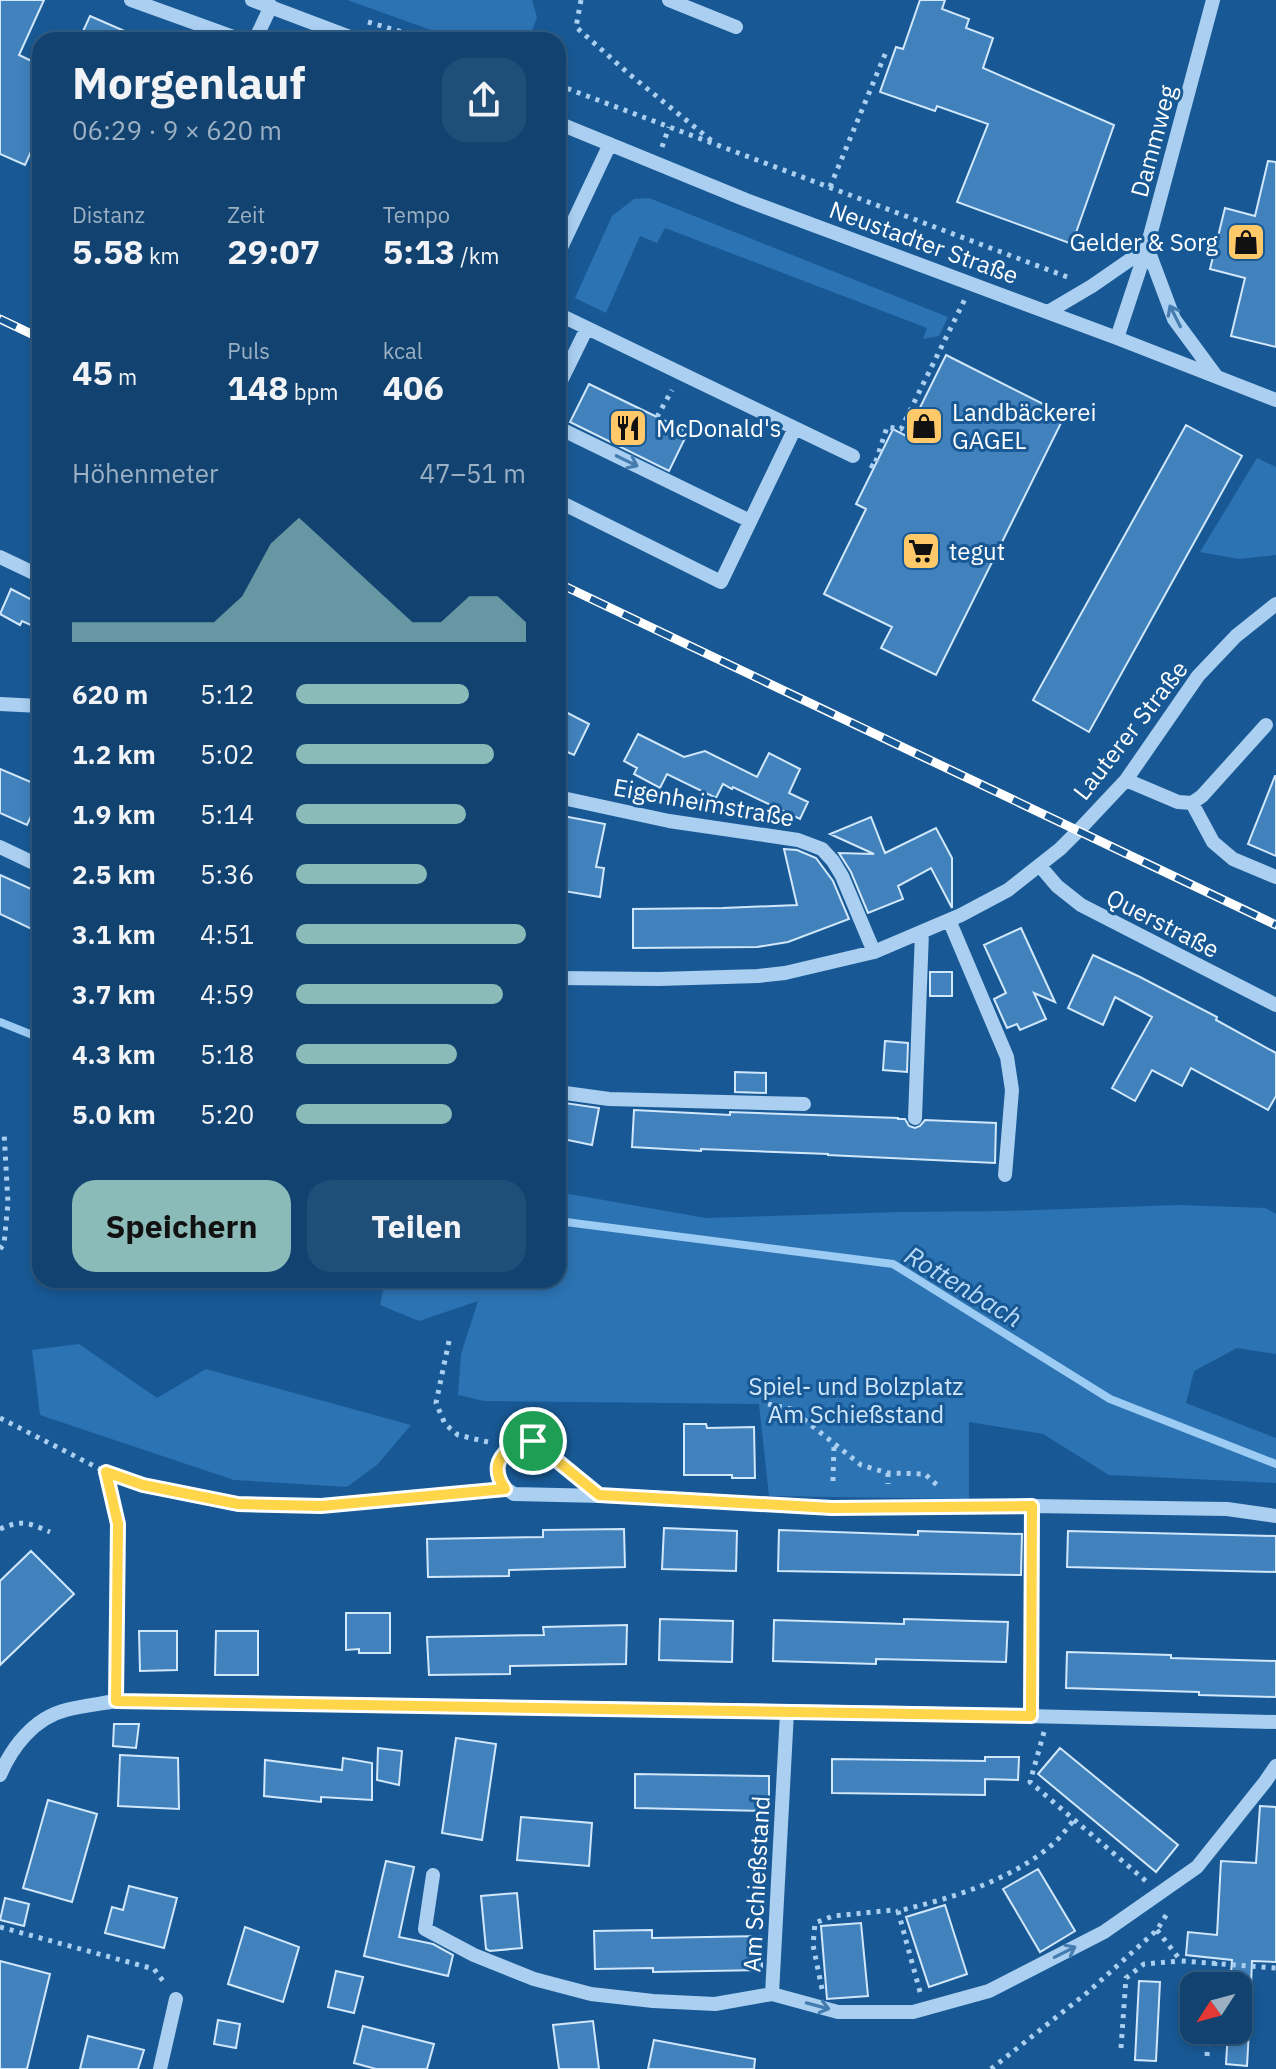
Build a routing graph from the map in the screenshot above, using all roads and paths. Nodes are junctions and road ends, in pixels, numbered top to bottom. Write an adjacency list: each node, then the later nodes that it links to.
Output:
1 (131, 0): 9 (street)
2 (252, 0): 6 (street)
3 (581, 0): 17 (path)
4 (669, 0): 8 (street)
5 (1213, 0): 20 (street, Dammweg)
6 (271, 6): 10 (street); 11 (street)
7 (358, 18): 12 (path)
8 (736, 27)
9 (220, 32)
10 (259, 32)
11 (338, 32)
12 (403, 32)
13 (886, 52): 18 (path)
14 (566, 88): 17 (path)
15 (566, 126): 16 (street, Neustadter Straße)
16 (610, 144): 19 (street); 21 (street, Neustadter Straße)
17 (716, 144): 18 (path)
18 (830, 187): 22 (path)
19 (566, 237)
20 (1147, 247): 22 (street); 26 (street, Dammweg); 29 (street, one-way to 20)
21 (972, 284): 23 (street, Neustadter Straße); 35 (path)
22 (1092, 286): 23 (street)
23 (1048, 312): 26 (street, Neustadter Straße)
24 (566, 318): 25 (street)
25 (587, 328): 27 (street); 28 (street)
26 (1117, 338): 29 (street, Neustadter Straße)
27 (566, 371)
28 (681, 373): 31 (path); 32 (street)
29 (1216, 377): 30 (street, Neustadter Straße)
30 (1274, 400)
31 (657, 417)
32 (795, 428): 34 (street); 37 (street)
33 (566, 431): 37 (street, one-way to 37)
34 (853, 456)
35 (874, 467)
36 (566, 505): 37 (street)
37 (750, 521)
38 (0, 557): 39 (street)
39 (32, 572)
40 (1276, 604): 44 (street, Lauterer Straße)
41 (0, 704): 42 (street)
42 (32, 706)
43 (1266, 725): 46 (street)
44 (1126, 780): 46 (street); 49 (street, Lauterer Straße)
45 (566, 799): 53 (street, Eigenheimstraße)
46 (1192, 803): 50 (street)
47 (0, 847): 48 (street)
48 (32, 862)
49 (1040, 866): 51 (street, Lauterer Straße); 55 (street, Querstraße)
50 (1276, 877)
51 (949, 920): 52 (street, Lauterer Straße); 60 (street)
52 (922, 932): 53 (street, Lauterer Straße); 58 (street)
53 (874, 952): 54 (street, Lauterer Straße)
54 (566, 978)
55 (1276, 1005)
56 (566, 1093): 57 (street)
57 (804, 1104)
58 (915, 1118)
59 (4, 1132): 61 (path)
60 (1005, 1175)
61 (0, 1249)
62 (449, 1341): 66 (path)
63 (768, 1404): 65 (path)
64 (0, 1418): 67 (path)
65 (834, 1442): 68 (path); 69 (path)
66 (509, 1448): 71 (street); 72 (street)
67 (106, 1472): 71 (path); 78 (path)
68 (888, 1473): 70 (path); 74 (path)
69 (833, 1481)
70 (888, 1484)
71 (505, 1489): 72 (street)
72 (599, 1495): 74 (street)
73 (1032, 1506): 74 (street); 75 (street); 80 (path)
74 (961, 1507)
75 (1276, 1516)
76 (0, 1529): 77 (path)
77 (50, 1532)
78 (116, 1701): 79 (street); 84 (street)
79 (787, 1712): 80 (street); 96 (street, Am Schießstand)
80 (1031, 1716): 81 (street)
81 (1049, 1716): 82 (street); 85 (path)
82 (1276, 1722)
83 (1276, 1766): 87 (street, Am Schießstand)
84 (0, 1775)
85 (1074, 1820): 87 (path); 99 (path)
86 (433, 1875): 96 (street)
87 (1160, 1893): 99 (street, Am Schießstand, one-way to 87)
88 (1171, 1908): 91 (path)
89 (893, 1910): 98 (path)
90 (0, 1927): 97 (path)
91 (1157, 1930): 92 (path); 104 (path)
92 (1181, 1961): 93 (path); 101 (path)
93 (1215, 1961): 94 (path); 95 (path)
94 (1276, 1968)
95 (1215, 1972)
96 (772, 1994): 98 (street, Am Schießstand, one-way to 98)
97 (176, 1999): 103 (street)
98 (826, 2009): 99 (street, Am Schießstand)
99 (925, 2009)
100 (1208, 2044): 102 (path)
101 (1121, 2048)
102 (1207, 2056)
103 (160, 2069)
104 (991, 2069)

